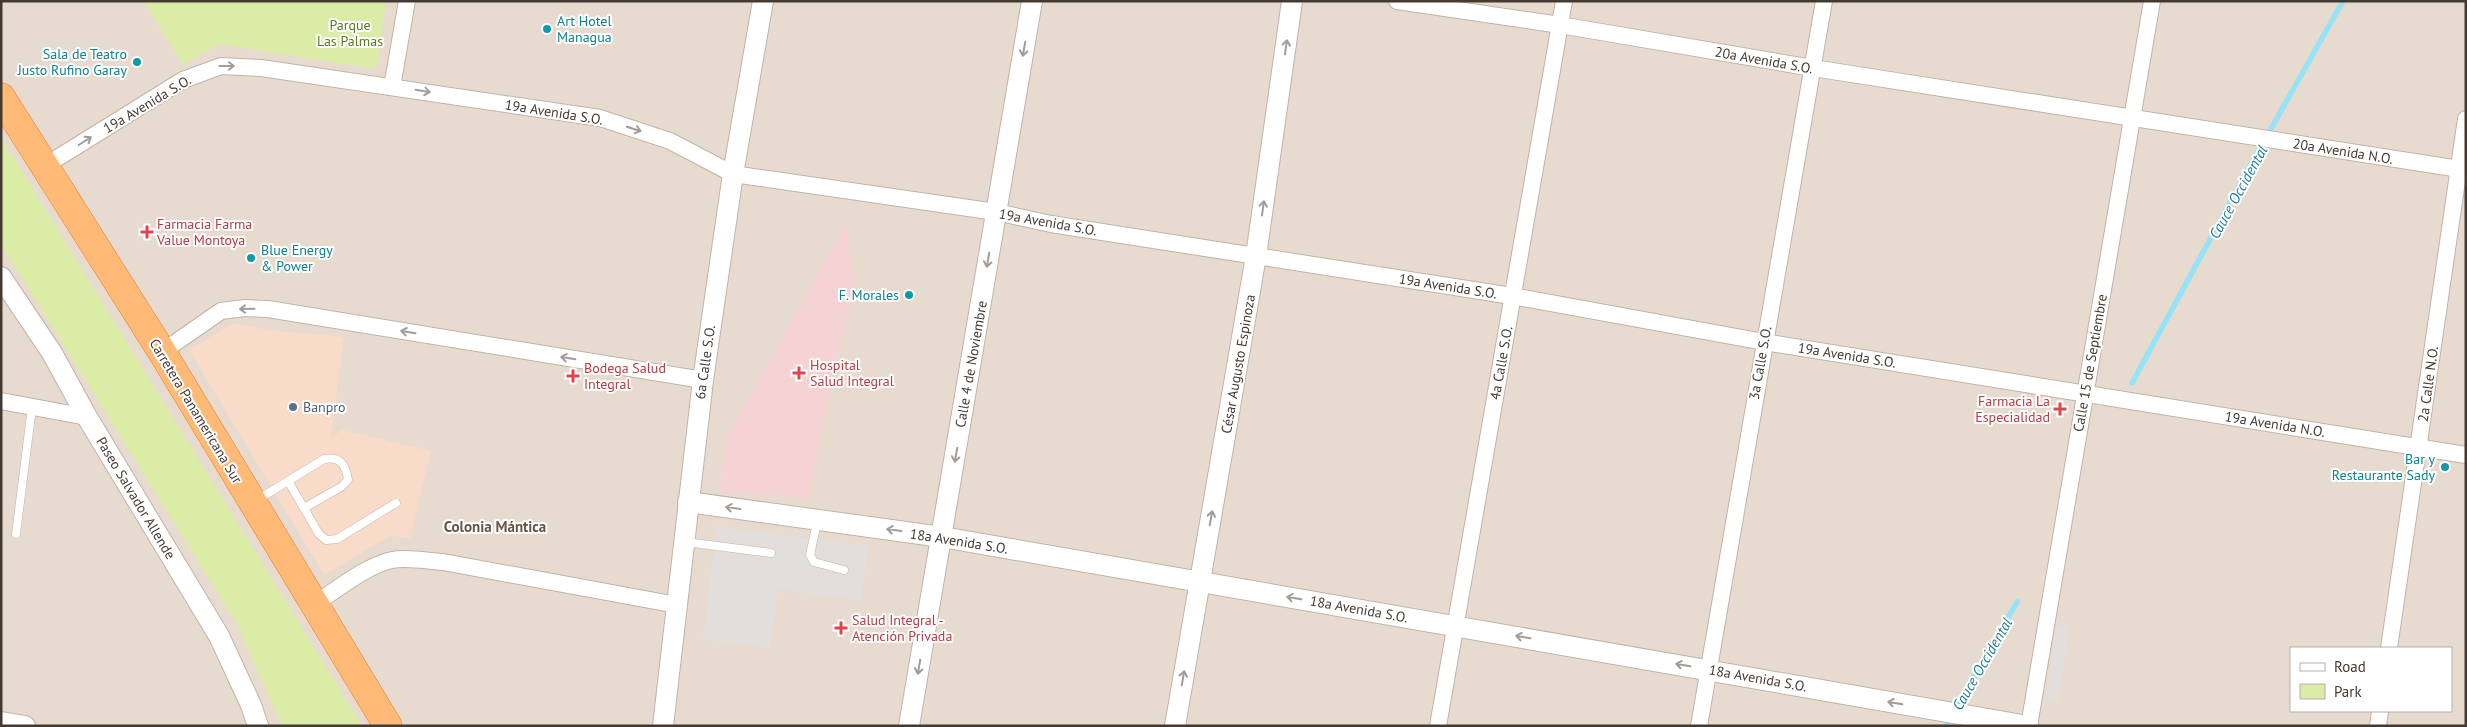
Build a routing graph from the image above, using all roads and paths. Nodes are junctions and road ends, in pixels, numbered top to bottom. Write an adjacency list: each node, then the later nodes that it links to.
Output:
1 (407, 1): 11 (street)
2 (763, 1): 17 (street, 6a Calle S.O.)
3 (1032, 1): 18 (street, Calle 4 de Noviembre, one-way to 18)
4 (1292, 1): 19 (street, César Augusto Espinoza, one-way to 4)
5 (1397, 1): 9 (street, 20a Avenida S.O.)
6 (1564, 1): 9 (street, 4a Calle S.O.)
7 (1824, 1): 10 (street, 3a Calle S.O.)
8 (2152, 1): 13 (street, Calle 15 de Septiembre)
9 (1560, 25): 10 (street, 20a Avenida S.O.); 21 (street, 4a Calle S.O.)
10 (1813, 68): 13 (street, 20a Avenida S.O.); 22 (street, 3a Calle S.O.)
11 (392, 87): 15 (street, 19a Avenida S.O., one-way to 11); 17 (street, 19a Avenida S.O., one-way to 17)
12 (1, 98): 15 (highway, Carretera Panamericana Sur)
13 (2131, 119): 16 (street, 20a Avenida N.O.); 25 (street, Calle 15 de Septiembre)
14 (2466, 119): 16 (street, 2a Calle N.O.)
15 (43, 167): 23 (highway, Carretera Panamericana Sur)
16 (2462, 169): 29 (street, 2a Calle N.O.)
17 (733, 174): 18 (street, 19a Avenida S.O.); 24 (street, 6a Calle S.O.)
18 (996, 212): 19 (street, 19a Avenida S.O.); 38 (street, Calle 4 de Noviembre, one-way to 38)
19 (1256, 256): 21 (street, 19a Avenida S.O.); 42 (street, César Augusto Espinoza, one-way to 19)
20 (1, 277): 28 (street, Paseo Salvador Allende)
21 (1512, 296): 22 (street, 19a Avenida S.O.); 45 (street, 4a Calle S.O.)
22 (1764, 342): 25 (street, 19a Avenida S.O.); 47 (street, 3a Calle S.O.)
23 (162, 352): 24 (street, one-way to 23); 33 (highway, Carretera Panamericana Sur)
24 (703, 380): 32 (street, 6a Calle S.O.)
25 (2085, 393): 29 (street, 19a Avenida N.O.); 58 (street, Calle 15 de Septiembre)
26 (1, 401): 27 (street)
27 (32, 407): 28 (street); 37 (lane)
28 (87, 417): 51 (street, Paseo Salvador Allende)
29 (2419, 448): 30 (street, 19a Avenida N.O.); 46 (street, 2a Calle N.O.)
30 (2466, 455)
31 (288, 481): 33 (lane); 35 (lane); 35 (lane)
32 (688, 502): 36 (street, 18a Avenida S.O., one-way to 32); 39 (street, 6a Calle S.O.)
33 (251, 503): 43 (highway, Carretera Panamericana Sur)
34 (396, 503): 35 (lane)
35 (304, 508)
36 (817, 520): 38 (street, 18a Avenida S.O., one-way to 36); 41 (lane)
37 (16, 534)
38 (942, 537): 42 (street, 18a Avenida S.O.); 54 (street, Calle 4 de Noviembre, one-way to 54)
39 (684, 542): 40 (lane); 44 (street, 6a Calle S.O.)
40 (771, 553)
41 (844, 570)
42 (1199, 581): 45 (street, 18a Avenida S.O., one-way to 42); 55 (street, César Augusto Espinoza, one-way to 42)
43 (313, 605): 44 (street); 52 (highway, Carretera Panamericana Sur)
44 (677, 605): 53 (street, 6a Calle S.O.)
45 (1455, 626): 47 (street, 18a Avenida S.O., one-way to 45); 56 (street, 4a Calle S.O.)
46 (2389, 647)
47 (1708, 669): 57 (street, 3a Calle S.O.); 58 (street, 18a Avenida S.O., one-way to 47)
48 (2380, 712): 59 (street)
49 (1, 722): 50 (street)
50 (24, 726)
51 (258, 726)
52 (388, 726)
53 (663, 726)
54 (909, 726)
55 (1175, 726)
56 (1438, 726)
57 (1699, 726)
58 (2028, 726)
59 (2378, 726)

